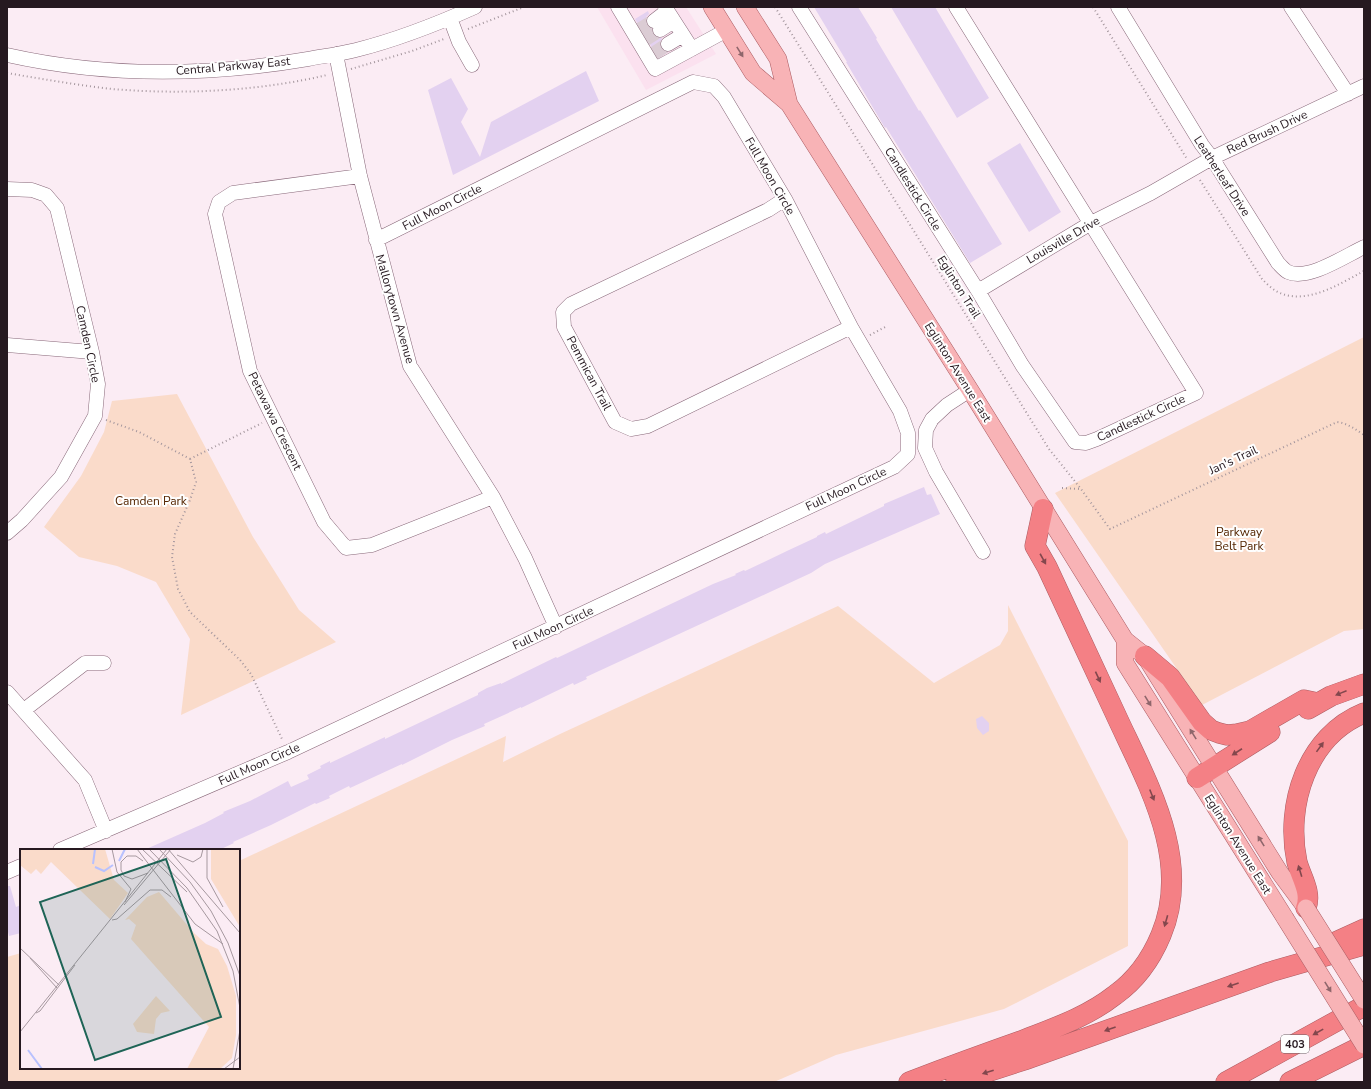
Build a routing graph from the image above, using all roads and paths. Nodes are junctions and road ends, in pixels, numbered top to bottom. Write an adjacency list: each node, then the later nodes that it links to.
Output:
1 (475, 7): 12 (street, Central Parkway East)
2 (524, 7): 15 (path)
3 (618, 7): 19 (street)
4 (712, 7): 14 (main road, Eglinton Avenue East)
5 (745, 7): 26 (main road, Eglinton Avenue East)
6 (775, 7): 47 (path, Eglinton Trail)
7 (799, 7): 35 (street, Candlestick Circle)
8 (956, 7): 32 (street, Candlestick Circle)
9 (1118, 7): 27 (street, Leatherleaf Drive)
10 (1291, 7): 25 (street)
11 (669, 13): 13 (street); 16 (street)
12 (450, 18): 20 (street, Central Parkway East); 22 (street)
13 (657, 25)
14 (727, 30): 19 (street); 26 (main road, Eglinton Avenue East, one-way to 26)
15 (464, 31)
16 (683, 35): 18 (street); 19 (street)
17 (443, 40): 23 (path)
18 (668, 44)
19 (692, 49)
20 (336, 54): 21 (street, Central Parkway East); 28 (street, Mallorytown Avenue)
21 (7, 56)
22 (472, 65)
23 (355, 68)
24 (1364, 86): 25 (street, Red Brush Drive)
25 (1348, 94): 27 (street, Red Brush Drive)
26 (789, 104): 41 (main road, Eglinton Avenue East)
27 (1212, 158): 30 (street, Red Brush Drive); 34 (street, Leatherleaf Drive)
28 (360, 176): 33 (street, Mallorytown Avenue); 43 (street, Petawawa Crescent)
29 (7, 189): 40 (street, Camden Circle)
30 (1151, 193): 32 (street, Louisville Drive)
31 (785, 199): 33 (street, Full Moon Circle); 37 (street, Full Moon Circle); 37 (street, Pemmican Trail)
32 (1090, 223): 35 (street, Louisville Drive); 35 (street, Candlestick Circle)
33 (376, 240): 48 (street, Mallorytown Avenue)
34 (1364, 247)
35 (978, 291)
36 (887, 326): 38 (path)
37 (851, 327): 53 (street, Full Moon Circle)
38 (869, 336)
39 (7, 345): 40 (street)
40 (92, 352): 42 (street, Camden Circle)
41 (970, 390): 49 (main road, Eglinton Avenue East); 52 (street)
42 (95, 416): 45 (path); 51 (street, Camden Circle)
43 (272, 418): 45 (path); 48 (street, Petawawa Crescent)
44 (1364, 435): 50 (path, Jan's Trail)
45 (190, 459): 62 (path)
46 (1062, 488): 47 (path)
47 (1081, 489): 50 (path, Eglinton Trail)
48 (493, 497): 53 (street, Mallorytown Avenue)
49 (1043, 509): 54 (main road, Eglinton Avenue East); 76 (highway, one-way to 76)
50 (1110, 529)
51 (7, 533)
52 (983, 552)
53 (556, 626): 62 (street, Full Moon Circle)
54 (1125, 640): 55 (main road, Eglinton Avenue East); 64 (main road, Eglinton Avenue East, one-way to 64)
55 (1145, 656): 59 (highway); 63 (main road, Eglinton Avenue East, one-way to 55)
56 (104, 663): 60 (street)
57 (1364, 684): 59 (highway, one-way to 59)
58 (7, 692): 60 (street)
59 (1318, 703): 63 (highway, one-way to 63)
60 (24, 710): 65 (street)
61 (1364, 714): 69 (highway, one-way to 61)
62 (288, 752): 65 (street, Full Moon Circle)
63 (1214, 767): 64 (highway); 69 (main road, Eglinton Avenue East, one-way to 63)
64 (1197, 778): 75 (main road, Eglinton Avenue East, one-way to 75, bridge)
65 (106, 831): 66 (street, Full Moon Circle)
66 (62, 849)
67 (20, 866): 68 (street)
68 (7, 872)
69 (1306, 908): 73 (main road, Eglinton Avenue East, bridge)
70 (1364, 929): 72 (highway)
71 (1364, 945): 72 (highway)
72 (1270, 972): 77 (highway, one-way to 77)
73 (1364, 1000)
74 (1364, 1006): 78 (highway, 403, one-way to 78)
75 (1364, 1045): 79 (highway, 403)
76 (909, 1082)
77 (956, 1082)
78 (1226, 1082)
79 (1290, 1082)

